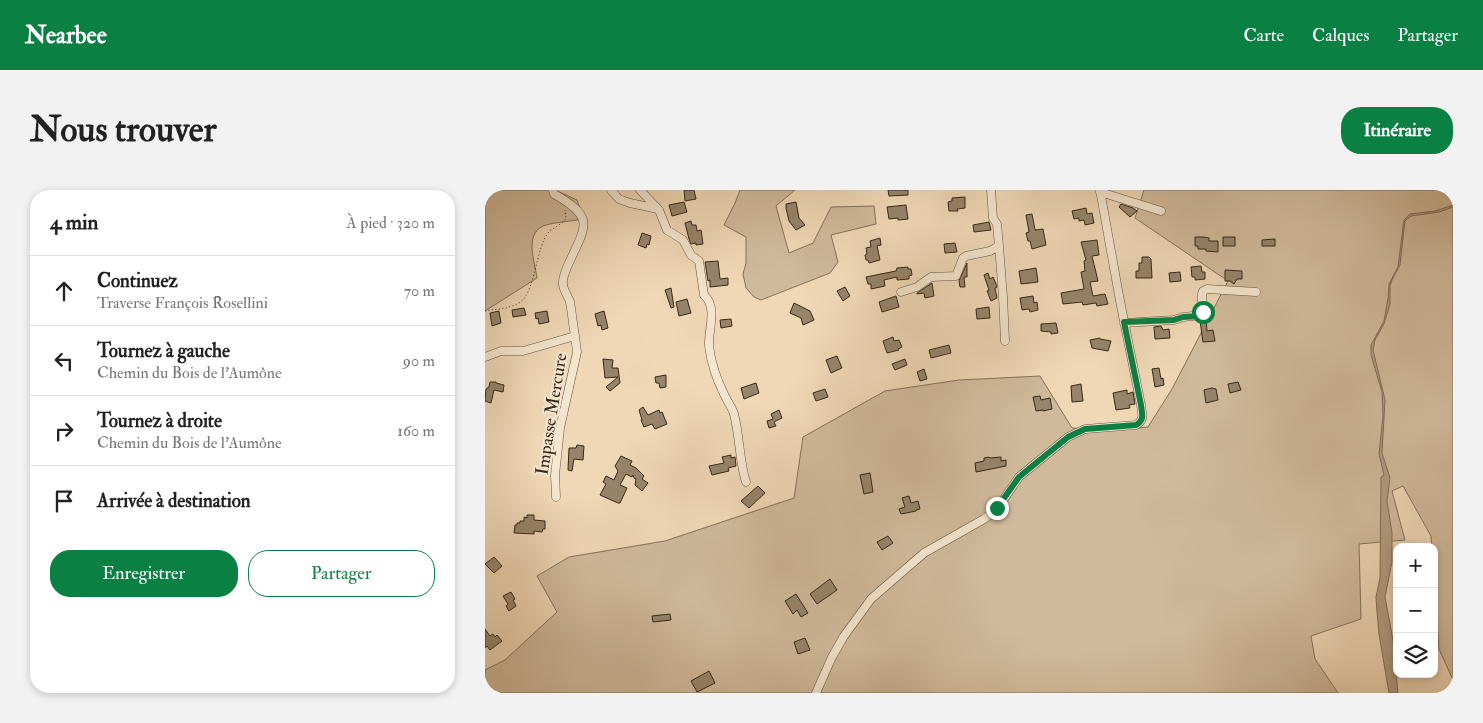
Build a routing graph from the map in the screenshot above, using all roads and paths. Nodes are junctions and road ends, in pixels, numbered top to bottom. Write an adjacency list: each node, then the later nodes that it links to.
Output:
1 (553, 190): 6 (street)
2 (611, 190): 7 (street)
3 (640, 190): 7 (street)
4 (991, 190): 9 (street)
5 (1100, 191): 8 (street); 13 (street)
6 (566, 201): 12 (path); 14 (street, Impasse Mercure)
7 (659, 210): 17 (street)
8 (1161, 211)
9 (999, 246): 10 (street); 15 (street)
10 (901, 292)
11 (1256, 292): 13 (street)
12 (485, 311)
13 (1124, 322): 19 (street)
14 (575, 336): 16 (street); 18 (street, Impasse Mercure)
15 (1005, 341)
16 (485, 357)
17 (746, 482)
18 (556, 497)
19 (816, 693)

